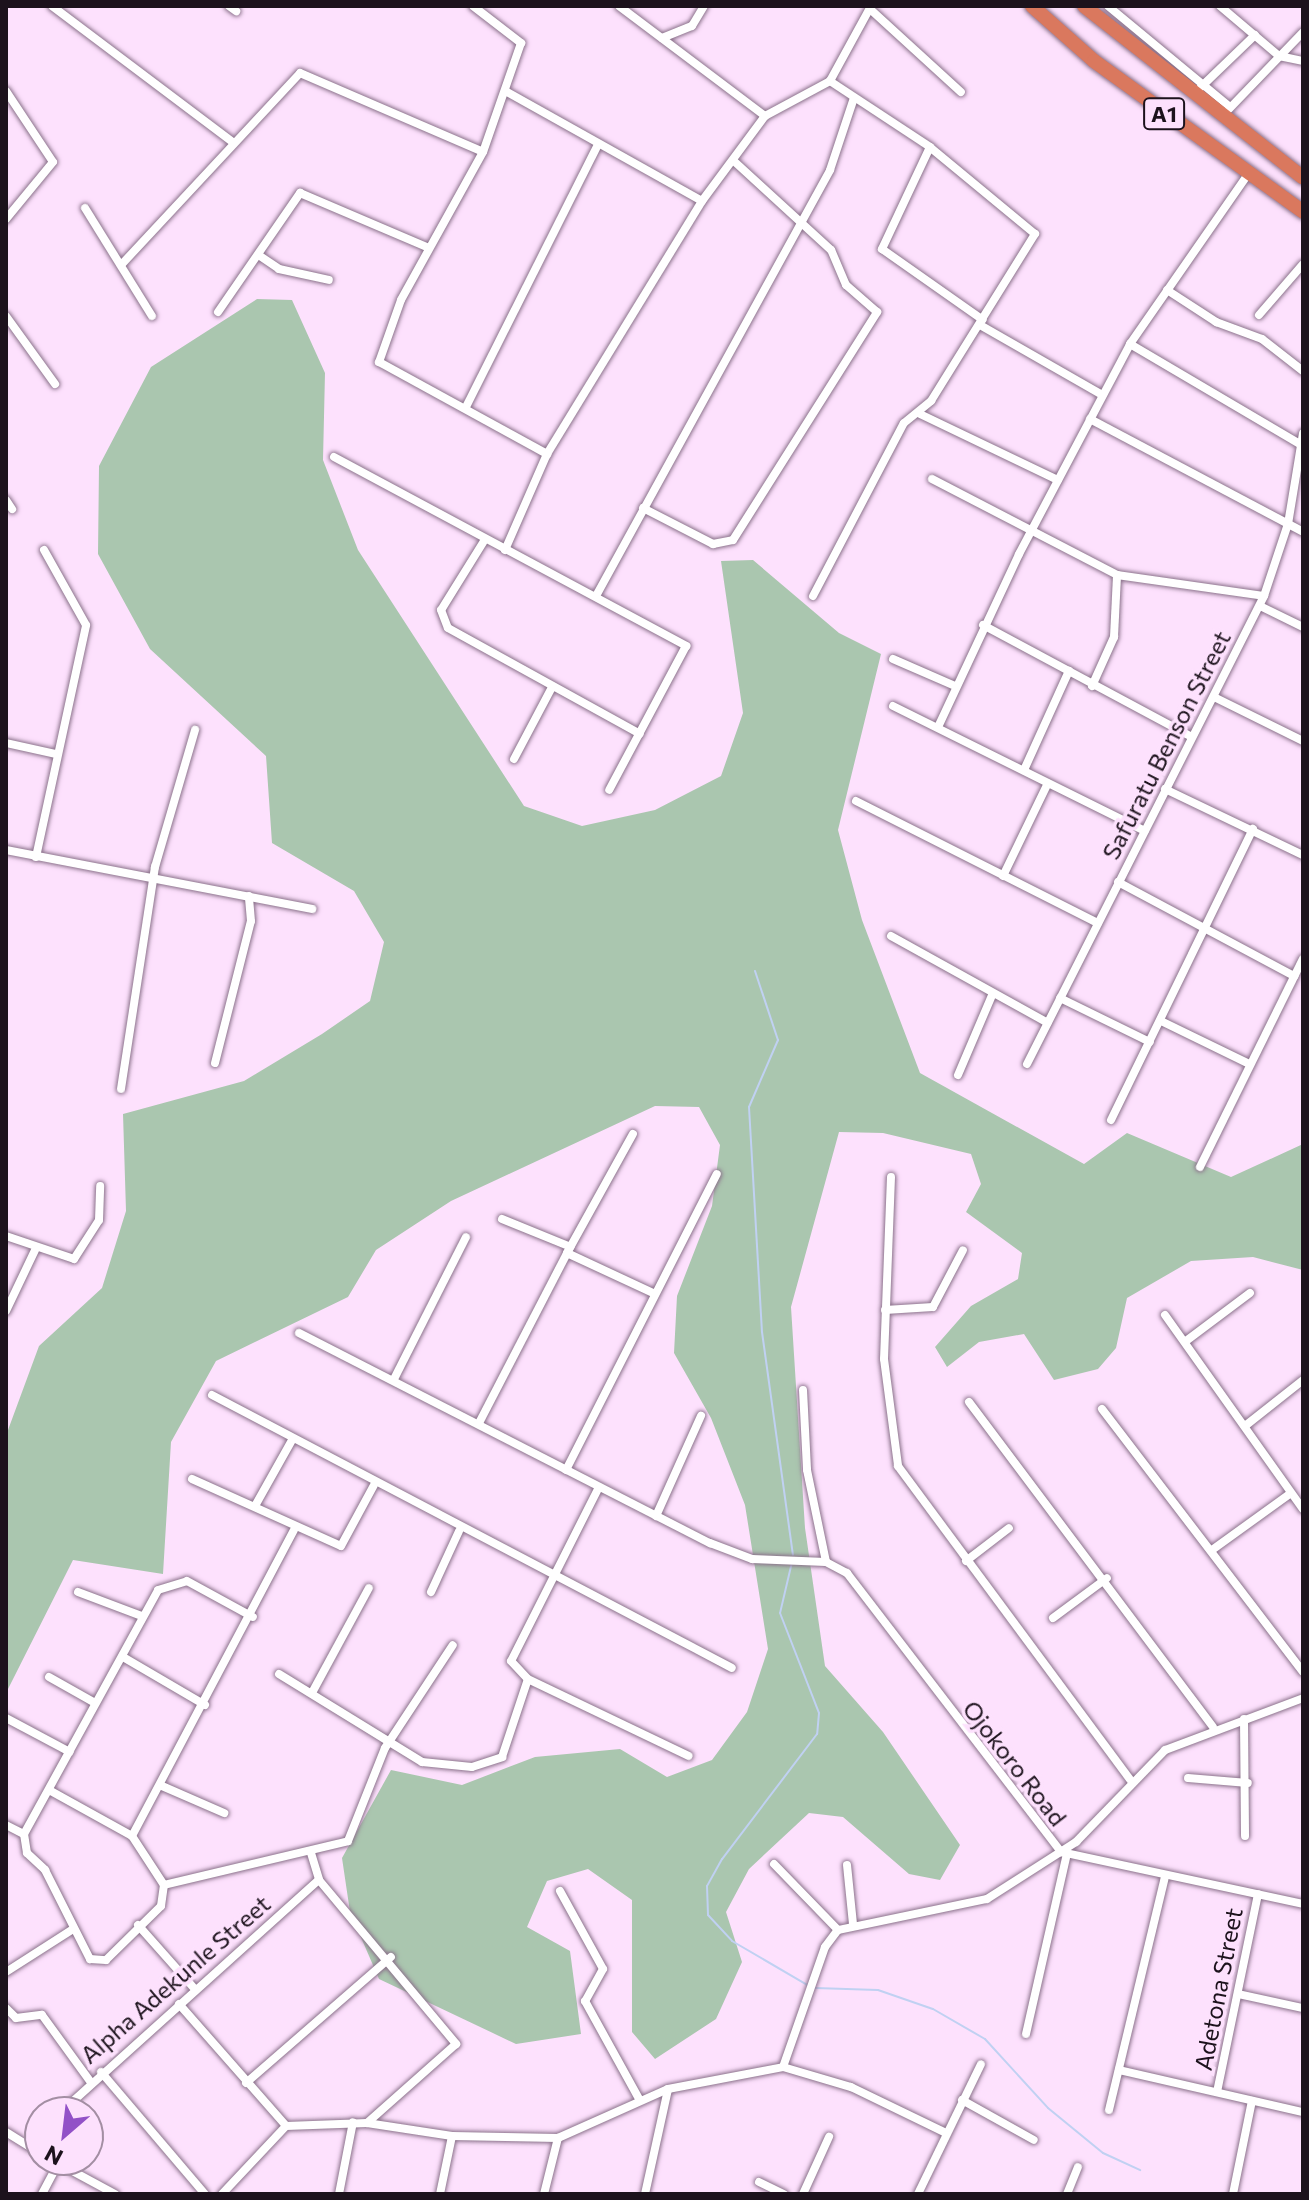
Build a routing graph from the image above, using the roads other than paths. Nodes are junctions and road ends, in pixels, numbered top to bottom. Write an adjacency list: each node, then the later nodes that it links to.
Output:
1 (52, 6): 23 (street)
2 (473, 6): 18 (street)
3 (619, 6): 12 (street)
4 (704, 6): 12 (street)
5 (1032, 6): 28 (highway, A1)
6 (1084, 6): 16 (highway, A1)
7 (1108, 6): 16 (street)
8 (1220, 6): 11 (street)
9 (871, 7): 15 (street); 19 (street)
10 (1303, 32): 13 (street)
11 (1255, 35): 13 (street); 16 (street)
12 (662, 38): 22 (street)
13 (1279, 56): 14 (street); 21 (street)
14 (1303, 61)
15 (830, 81): 20 (street); 22 (street)
16 (1199, 89): 21 (highway, A1)
17 (6, 91): 33 (street)
18 (507, 92): 24 (street); 26 (street)
19 (961, 92)
20 (854, 98): 25 (street); 34 (street)
21 (1226, 112): 29 (highway, A1)
22 (765, 116): 27 (street)
23 (231, 141): 26 (street); 37 (street)
24 (598, 145): 30 (street); 50 (street)
25 (930, 147): 45 (street); 45 (street)
26 (483, 152): 35 (street)
27 (736, 163): 30 (street); 34 (street)
28 (1248, 174): 32 (highway, A1); 40 (street)
29 (1303, 178)
30 (702, 201): 55 (street)
31 (85, 208): 37 (street)
32 (1303, 212)
33 (6, 219)
34 (799, 226): 60 (street); 60 (street)
35 (429, 248): 36 (street); 50 (street)
36 (260, 256): 39 (street); 41 (street)
37 (122, 264): 44 (street)
38 (1303, 264): 42 (street)
39 (329, 280)
40 (1167, 290): 46 (street); 47 (street)
41 (218, 312)
42 (1259, 315)
43 (6, 316): 48 (street)
44 (152, 316)
45 (981, 323): 49 (street); 51 (street)
46 (1130, 344): 49 (street); 54 (street)
47 (1303, 371)
48 (55, 384)
49 (1102, 395): 52 (street)
50 (466, 407): 55 (street)
51 (920, 414): 58 (street); 70 (street)
52 (1090, 419): 58 (street); 62 (street)
53 (1303, 433): 54 (street)
54 (1300, 444): 62 (street, Safuratu Benson Street)
55 (547, 454): 67 (street)
56 (334, 457): 65 (street)
57 (932, 479): 63 (street)
58 (1058, 480): 63 (street)
59 (6, 500): 61 (street)
60 (643, 508): 69 (street)
61 (12, 509)
62 (1288, 524): 64 (street); 71 (street, Safuratu Benson Street)
63 (1031, 530): 68 (street); 73 (street)
64 (1303, 532)
65 (484, 541): 67 (street); 79 (street)
66 (44, 550): 88 (street)
67 (505, 550): 69 (street)
68 (1117, 575): 71 (street); 78 (street)
69 (596, 596): 84 (street)
70 (813, 596)
71 (1264, 596): 72 (street, Safuratu Benson Street)
72 (1260, 606): 74 (street); 80 (street, Safuratu Benson Street)
73 (983, 625): 76 (street); 77 (street)
74 (1303, 627)
75 (893, 659): 77 (street)
76 (1069, 671): 78 (street); 90 (street)
77 (955, 686): 82 (street)
78 (1092, 686): 85 (street)
79 (551, 689): 84 (street); 89 (street)
80 (1214, 697): 85 (street, Safuratu Benson Street); 86 (street)
81 (893, 706): 82 (street)
82 (939, 725): 90 (street)
83 (195, 730): 101 (street)
84 (640, 734): 93 (street)
85 (1192, 737): 92 (street, Safuratu Benson Street)
86 (1303, 741)
87 (6, 743): 88 (street)
88 (56, 754): 99 (street)
89 (514, 759)
90 (1024, 770): 91 (street)
91 (1048, 783): 96 (street); 100 (street)
92 (1165, 789): 95 (street); 96 (street, Safuratu Benson Street)
93 (609, 790)
94 (856, 801): 100 (street)
95 (1253, 829): 98 (street); 106 (street)
96 (1145, 831): 102 (street, Safuratu Benson Street)
97 (6, 850): 99 (street)
98 (1303, 855)
99 (36, 857): 101 (street)
100 (1003, 876): 105 (street)
101 (154, 877): 103 (street); 119 (street)
102 (1118, 882): 105 (street, Safuratu Benson Street); 106 (street)
103 (249, 896): 104 (street); 115 (street)
104 (312, 909)
105 (1098, 923): 111 (street, Safuratu Benson Street)
106 (1206, 932): 109 (street); 112 (street)
107 (891, 936): 110 (street)
108 (1303, 959): 109 (street)
109 (1294, 976): 117 (street)
110 (993, 993): 113 (street); 118 (street)
111 (1060, 998): 113 (street, Safuratu Benson Street); 114 (street)
112 (1161, 1021): 114 (street); 117 (street)
113 (1048, 1023): 116 (street, Safuratu Benson Street)
114 (1150, 1042): 120 (street)
115 (215, 1063)
116 (1027, 1064)
117 (1249, 1064): 122 (street)
118 (958, 1075)
119 (121, 1089)
120 (1111, 1120)
121 (633, 1134): 130 (street)
122 (1200, 1167)
123 (717, 1174): 133 (street)
124 (891, 1177): 134 (street)
125 (100, 1186): 129 (street)
126 (502, 1219): 130 (street)
127 (6, 1236): 129 (street)
128 (466, 1237): 139 (street)
129 (36, 1248): 135 (street)
130 (569, 1250): 133 (street); 146 (street)
131 (963, 1250): 134 (street)
132 (1250, 1293): 138 (street)
133 (655, 1294): 149 (street)
134 (885, 1310): 161 (street)
135 (6, 1311)
136 (1165, 1315): 138 (street)
137 (299, 1333): 139 (street)
138 (1186, 1341): 147 (street)
139 (394, 1379): 146 (street)
140 (1303, 1380): 147 (street)
141 (803, 1390): 162 (street)
142 (212, 1395): 148 (street)
143 (969, 1402): 164 (street)
144 (1102, 1409): 160 (street)
145 (701, 1416): 156 (street)
146 (479, 1423): 149 (street)
147 (1245, 1426): 153 (street)
148 (292, 1440): 151 (street); 154 (street)
149 (566, 1470): 152 (street)
150 (192, 1479): 154 (street)
151 (374, 1485): 158 (street); 159 (street)
152 (599, 1487): 156 (street); 163 (street)
153 (1291, 1493): 155 (street); 160 (street)
154 (255, 1506): 158 (street)
155 (1303, 1509)
156 (656, 1516): 162 (street)
157 (1009, 1528): 161 (street)
158 (294, 1530): 169 (street)
159 (459, 1531): 163 (street); 167 (street)
160 (1212, 1550): 174 (street)
161 (966, 1561): 189 (street)
162 (826, 1562): 199 (street, Ojokoro Road)
163 (548, 1576): 173 (street); 177 (street)
164 (1107, 1578): 170 (street); 184 (street)
165 (369, 1588): 178 (street)
166 (78, 1592): 168 (street)
167 (431, 1592)
168 (142, 1616): 169 (street); 172 (street)
169 (253, 1617): 181 (street)
170 (1053, 1618)
171 (453, 1645): 185 (street)
172 (123, 1657): 180 (street); 181 (street)
173 (732, 1668)
174 (1303, 1672)
175 (279, 1674): 178 (street)
176 (49, 1677): 180 (street)
177 (528, 1679): 185 (street); 187 (street)
178 (313, 1691): 185 (street)
179 (1303, 1698): 183 (street)
180 (95, 1703): 186 (street)
181 (205, 1705): 191 (street)
182 (6, 1718): 186 (street)
183 (1244, 1719): 184 (street); 190 (street)
184 (1213, 1727): 189 (street)
185 (392, 1742): 198 (street)
186 (70, 1752): 192 (street)
187 (689, 1756)
188 (1188, 1778): 190 (street)
189 (1130, 1780): 199 (street)
190 (1248, 1783): 197 (street)
191 (162, 1786): 193 (street); 196 (street)
192 (49, 1790): 195 (street); 196 (street)
193 (224, 1813)
194 (6, 1825): 195 (street)
195 (24, 1834): 210 (street)
196 (132, 1836): 204 (street)
197 (1245, 1836)
198 (311, 1853): 203 (street); 204 (street)
199 (1064, 1853): 202 (street, Ojokoro Road); 208 (street); 219 (street)
200 (774, 1864): 211 (street)
201 (847, 1865): 208 (street)
202 (1165, 1876): 206 (street, Ojokoro Road); 222 (street)
203 (319, 1880): 212 (street); 214 (street, Alpha Adekunle Street)
204 (164, 1885): 209 (street)
205 (560, 1891): 229 (street)
206 (1258, 1894): 207 (street, Ojokoro Road); 215 (street, Adetona Street)
207 (1303, 1904)
208 (853, 1924): 211 (street)
209 (138, 1925): 210 (street); 214 (street)
210 (73, 1929): 213 (street)
211 (838, 1930): 221 (street)
212 (391, 1957): 225 (street); 235 (street)
213 (6, 1972)
214 (194, 1988): 216 (street, Alpha Adekunle Street)
215 (1238, 1994): 218 (street); 227 (street, Adetona Street)
216 (179, 2004): 223 (street, Alpha Adekunle Street); 225 (street)
217 (6, 2008): 224 (street)
218 (1303, 2008)
219 (1026, 2034)
220 (981, 2064): 230 (street)
221 (783, 2067): 226 (street); 238 (street)
222 (1119, 2070): 227 (street); 232 (street)
223 (101, 2072): 224 (street, Alpha Adekunle Street); 248 (street)
224 (90, 2081): 228 (street, Alpha Adekunle Street)
225 (246, 2083): 236 (street)
226 (668, 2089): 229 (street); 253 (street)
227 (1217, 2092): 231 (street)
228 (76, 2096)
229 (639, 2099): 241 (street)
230 (962, 2100): 238 (street); 242 (street)
231 (1252, 2101): 233 (street); 258 (street)
232 (1109, 2110)
233 (1303, 2112)
234 (353, 2122): 235 (street); 236 (street); 250 (street)
235 (367, 2123): 239 (street)
236 (286, 2126): 249 (street)
237 (6, 2132): 243 (street)
238 (944, 2132): 256 (street)
239 (452, 2136): 241 (street); 251 (street)
240 (829, 2137): 255 (street)
241 (558, 2138): 252 (street)
242 (1034, 2140)
243 (24, 2143)
244 (1078, 2167): 257 (street)
245 (81, 2176): 247 (street)
246 (759, 2182): 254 (street)
247 (115, 2194)
248 (205, 2194)
249 (222, 2194)
250 (339, 2194)
251 (440, 2194)
252 (544, 2194)
253 (645, 2194)
254 (784, 2194)
255 (803, 2194)
256 (918, 2194)
257 (1067, 2194)
258 (1233, 2194)

